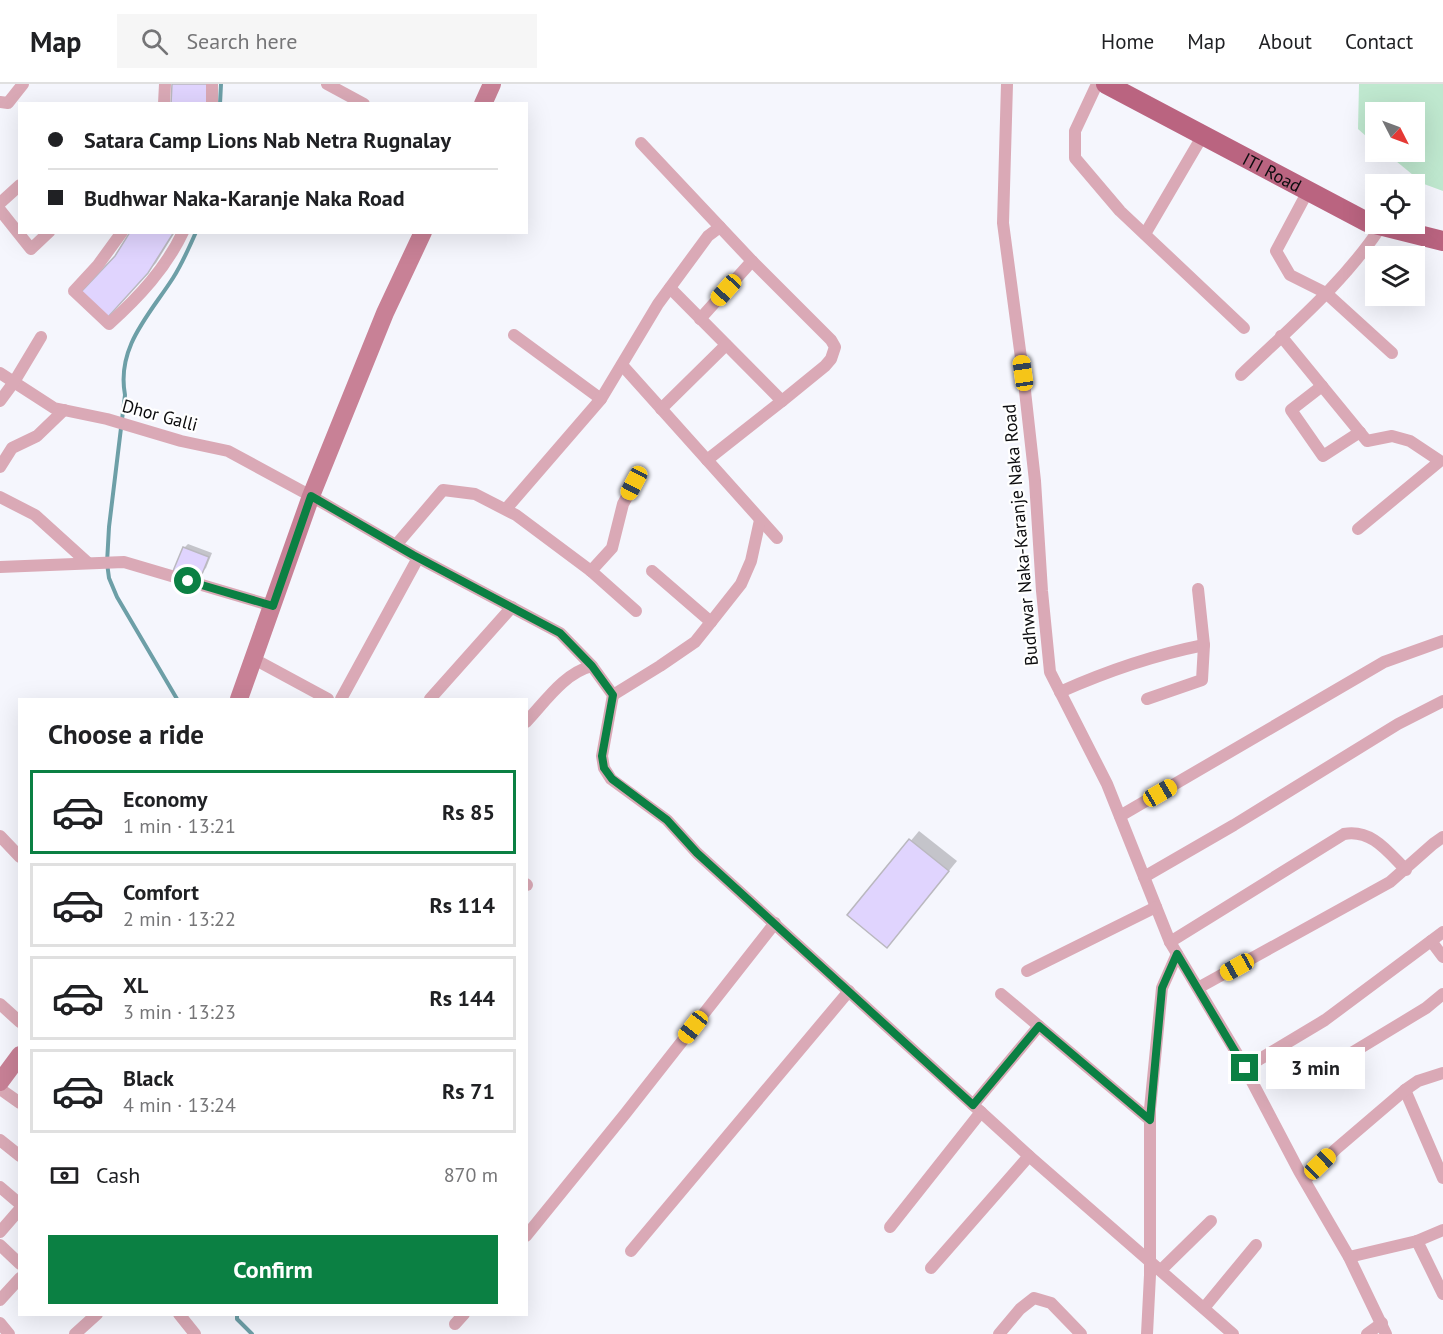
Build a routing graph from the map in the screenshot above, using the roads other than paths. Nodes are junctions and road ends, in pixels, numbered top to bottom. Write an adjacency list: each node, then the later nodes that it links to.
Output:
1 (22, 84): 9 (street)
2 (165, 84): 10 (street)
3 (213, 84): 11 (street)
4 (327, 84): 12 (street)
5 (492, 84): 13 (main road)
6 (1007, 84): 77 (street, Budhwar Naka-Karanje Naka Road)
7 (1098, 84): 28 (street)
8 (1106, 84): 14 (main road, ITI Road)
9 (0, 102)
10 (164, 102)
11 (213, 102)
12 (360, 102)
13 (484, 102)
14 (1203, 135): 17 (main road, ITI Road); 28 (street)
15 (641, 143): 21 (street)
16 (18, 187): 18 (street)
17 (1308, 191): 20 (main road, ITI Road); 34 (street)
18 (0, 203)
19 (0, 210): 22 (street)
20 (1365, 221)
21 (720, 227): 32 (street); 33 (street)
22 (18, 233)
23 (19, 234): 24 (street)
24 (47, 234)
25 (121, 234): 26 (street)
26 (182, 234)
27 (422, 234): 56 (main road)
28 (1144, 234): 36 (street)
29 (1382, 234): 34 (street)
30 (1417, 234): 31 (main road, ITI Road)
31 (1441, 240)
32 (752, 261): 35 (street); 49 (street)
33 (670, 288): 35 (street); 42 (street)
34 (1326, 293): 38 (street); 41 (street)
35 (700, 319): 40 (street)
36 (1244, 328)
37 (514, 335): 47 (street)
38 (1281, 336): 44 (street); 46 (street)
39 (42, 338): 45 (street)
40 (726, 345): 49 (street); 50 (street)
41 (1392, 353)
42 (622, 365): 47 (street); 50 (street)
43 (0, 373): 45 (street, Dhor Galli)
44 (1241, 375)
45 (14, 382): 48 (street); 51 (street, Dhor Galli)
46 (1322, 386): 52 (street); 52 (street)
47 (601, 399): 58 (street)
48 (0, 401)
49 (782, 401): 53 (street)
50 (661, 409): 53 (street)
51 (64, 410): 54 (street); 56 (street, Dhor Galli)
52 (1360, 432): 60 (street)
53 (707, 460): 59 (street)
54 (0, 467)
55 (634, 483): 66 (street)
56 (311, 496): 62 (street, Dhor Galli); 69 (main road)
57 (0, 497): 64 (street)
58 (506, 509): 62 (street); 66 (street)
59 (760, 520): 61 (street); 72 (street)
60 (1358, 529)
61 (777, 538)
62 (396, 545): 63 (street, Dhor Galli)
63 (418, 558): 70 (street, Dhor Galli); 81 (street)
64 (88, 563): 65 (street); 69 (street)
65 (0, 567)
66 (591, 571): 71 (street)
67 (652, 571): 72 (street)
68 (1198, 590): 74 (street)
69 (273, 606): 75 (main road)
70 (512, 607): 76 (street, Dhor Galli); 82 (street)
71 (636, 611)
72 (711, 622): 78 (street)
73 (1443, 641): 86 (street)
74 (1204, 645): 77 (street); 83 (street)
75 (254, 659): 79 (main road); 80 (street)
76 (592, 666): 78 (street, Dhor Galli); 85 (street)
77 (1060, 692): 86 (street, Budhwar Naka-Karanje Naka Road)
78 (613, 695): 93 (street)
79 (240, 698)
80 (326, 698)
81 (342, 698)
82 (431, 698)
83 (1147, 699)
84 (1443, 701): 91 (street)
85 (528, 720)
86 (1120, 816): 91 (street, Budhwar Naka-Karanje Naka Road)
87 (0, 836): 89 (street)
88 (1443, 837): 90 (street)
89 (18, 855)
90 (1406, 870): 96 (street); 100 (street)
91 (1144, 877): 92 (street, Budhwar Naka-Karanje Naka Road)
92 (1156, 907): 96 (street, Budhwar Naka-Karanje Naka Road); 99 (street)
93 (775, 923): 101 (street); 129 (street)
94 (1443, 932): 95 (street)
95 (1431, 941): 98 (street); 109 (street)
96 (1170, 942): 97 (street, Budhwar Naka-Karanje Naka Road)
97 (1177, 954): 100 (street, Budhwar Naka-Karanje Naka Road); 116 (street)
98 (1443, 957)
99 (1027, 971)
100 (1198, 988): 109 (street, Budhwar Naka-Karanje Naka Road)
101 (849, 992): 115 (street); 133 (street)
102 (1001, 994): 106 (street)
103 (1443, 994): 107 (street)
104 (0, 1004): 105 (street)
105 (18, 1020)
106 (1039, 1026): 115 (street); 116 (street)
107 (1350, 1054)
108 (18, 1058): 111 (main road)
109 (1245, 1068): 121 (street, Budhwar Naka-Karanje Naka Road)
110 (1443, 1073): 113 (street)
111 (0, 1082)
112 (0, 1089): 114 (street)
113 (1405, 1089): 120 (street); 121 (street)
114 (18, 1102)
115 (977, 1108): 119 (street); 126 (street)
116 (1150, 1120): 135 (street)
117 (0, 1140): 118 (street)
118 (18, 1154)
119 (1029, 1156): 135 (street); 137 (street)
120 (1443, 1178)
121 (1305, 1179): 134 (street, Budhwar Naka-Karanje Naka Road)
122 (0, 1187): 123 (street)
123 (18, 1202)
124 (18, 1211): 128 (street)
125 (1211, 1221): 138 (street)
126 (890, 1227)
127 (1443, 1230): 130 (street)
128 (0, 1232)
129 (528, 1234)
130 (1417, 1241): 134 (street); 140 (street)
131 (0, 1245): 136 (street)
132 (1256, 1245): 142 (street)
133 (631, 1251)
134 (1348, 1257): 148 (street, Budhwar Naka-Karanje Naka Road)
135 (1150, 1260): 138 (street); 154 (street)
136 (18, 1262)
137 (931, 1268)
138 (1161, 1270): 142 (street)
139 (18, 1280): 141 (street)
140 (1443, 1294)
141 (0, 1300)
142 (1204, 1308): 155 (street)
143 (95, 1316): 150 (street)
144 (181, 1316): 151 (street)
145 (462, 1316): 147 (street)
146 (0, 1323): 149 (street)
147 (455, 1324)
148 (1384, 1328): 156 (street)
149 (9, 1334)
150 (75, 1334)
151 (195, 1334)
152 (999, 1334): 153 (street)
153 (1081, 1334)
154 (1147, 1334)
155 (1233, 1334)
156 (1367, 1334)

